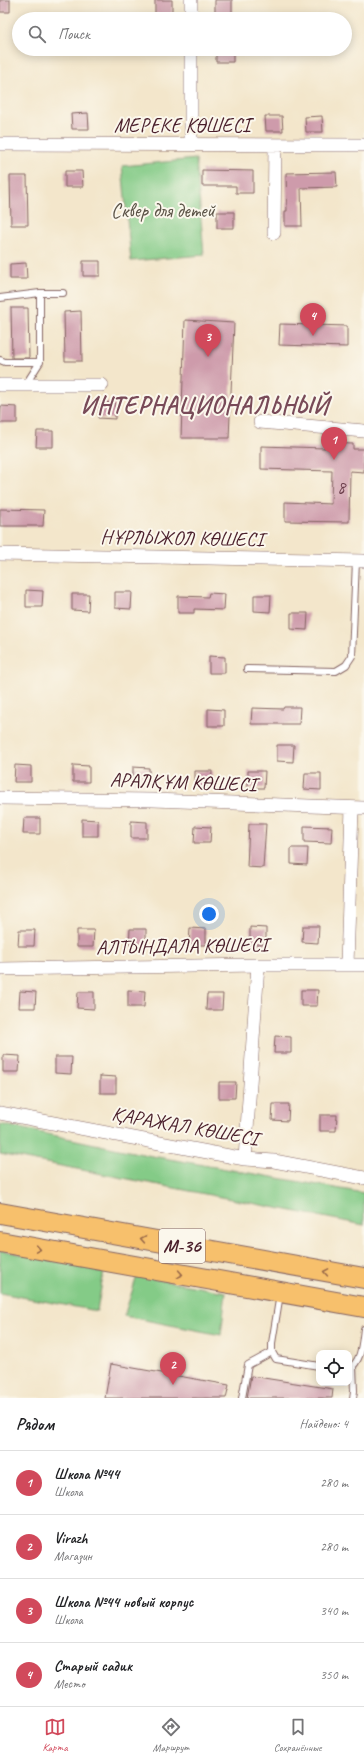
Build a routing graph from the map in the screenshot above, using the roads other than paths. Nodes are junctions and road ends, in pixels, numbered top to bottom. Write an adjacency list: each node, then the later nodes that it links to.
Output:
1 (191, 0): 2 (street)
2 (191, 12)
3 (191, 56): 5 (street)
4 (0, 144): 5 (street, МЕРЕКЕ КӨШЕСІ)
5 (191, 145): 6 (street, МЕРЕКЕ КӨШЕСІ)
6 (275, 145): 7 (street, МЕРЕКЕ КӨШЕСІ); 8 (street)
7 (364, 145)
8 (274, 233)
9 (40, 292): 10 (lane); 11 (lane); 13 (lane)
10 (63, 294)
11 (0, 298)
12 (0, 360): 13 (lane)
13 (40, 362): 14 (lane)
14 (26, 384): 15 (street); 16 (street)
15 (0, 385)
16 (102, 385)
17 (260, 422): 18 (street)
18 (364, 430)
19 (0, 554): 20 (street, НҰРЛЫЖОЛ КӨШЕСІ)
20 (360, 561): 21 (lane)
21 (247, 669)
22 (0, 798): 23 (street, АРАЛҚҰМ КӨШЕСІ)
23 (358, 808): 25 (street)
24 (258, 965): 25 (street, АЛТЫНДАЛА КӨШЕСІ); 27 (street, АЛТЫНДАЛА КӨШЕСІ); 29 (street)
25 (347, 965): 26 (street, АЛТЫНДАЛА КӨШЕСІ)
26 (364, 965)
27 (0, 969)
28 (0, 1113): 29 (street, ҚАРАЖАЛ КӨШЕСІ)
29 (246, 1159): 30 (street, ҚАРАЖАЛ КӨШЕСІ)
30 (364, 1178)
31 (1, 1212): 33 (main road, M-36, one-way to 31)
32 (0, 1242): 34 (main road, M-36, one-way to 34)
33 (364, 1278)
34 (280, 1292): 35 (main road, M-36); 37 (lane)
35 (364, 1307)
36 (364, 1329): 39 (lane)
37 (272, 1352): 38 (lane); 41 (lane)
38 (316, 1366)
39 (352, 1366)
40 (352, 1375): 42 (lane)
41 (242, 1398)
42 (353, 1398)

